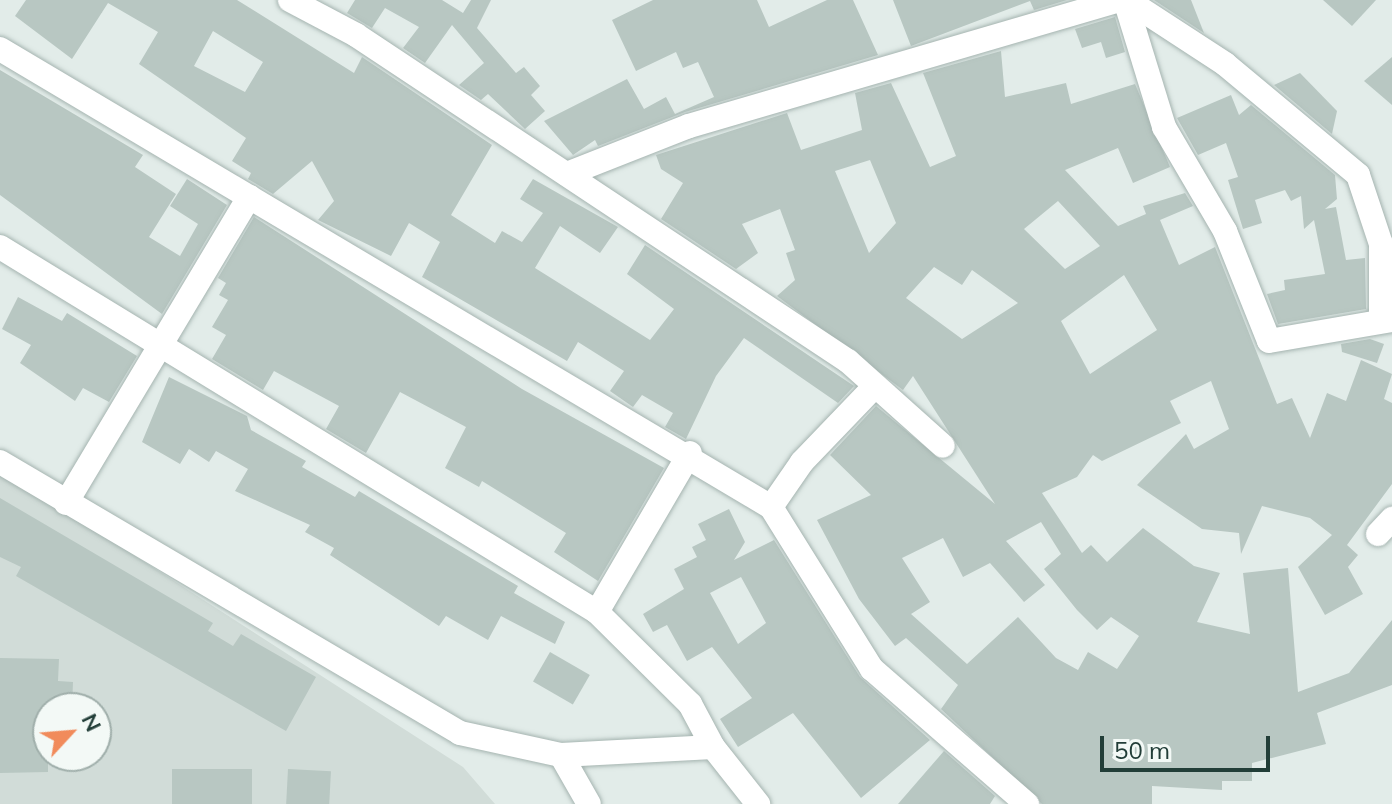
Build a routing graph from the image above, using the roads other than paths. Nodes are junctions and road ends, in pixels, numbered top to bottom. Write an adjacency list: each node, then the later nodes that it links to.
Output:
1 (290, 0): 4 (street)
2 (1124, 0): 4 (street); 7 (street); 7 (street)
3 (0, 49): 5 (street)
4 (567, 174): 9 (street)
5 (249, 197): 8 (street); 11 (street)
6 (0, 247): 8 (street)
7 (1386, 320)
8 (160, 343): 13 (street); 15 (street)
9 (874, 387): 10 (street); 14 (street)
10 (943, 446)
11 (690, 453): 14 (street); 15 (street)
12 (0, 462): 13 (street)
13 (66, 503): 17 (street)
14 (771, 507): 20 (street)
15 (597, 612): 16 (street)
16 (713, 747): 17 (street); 19 (street)
17 (561, 755): 18 (street)
18 (589, 804)
19 (758, 804)
20 (1027, 804)

